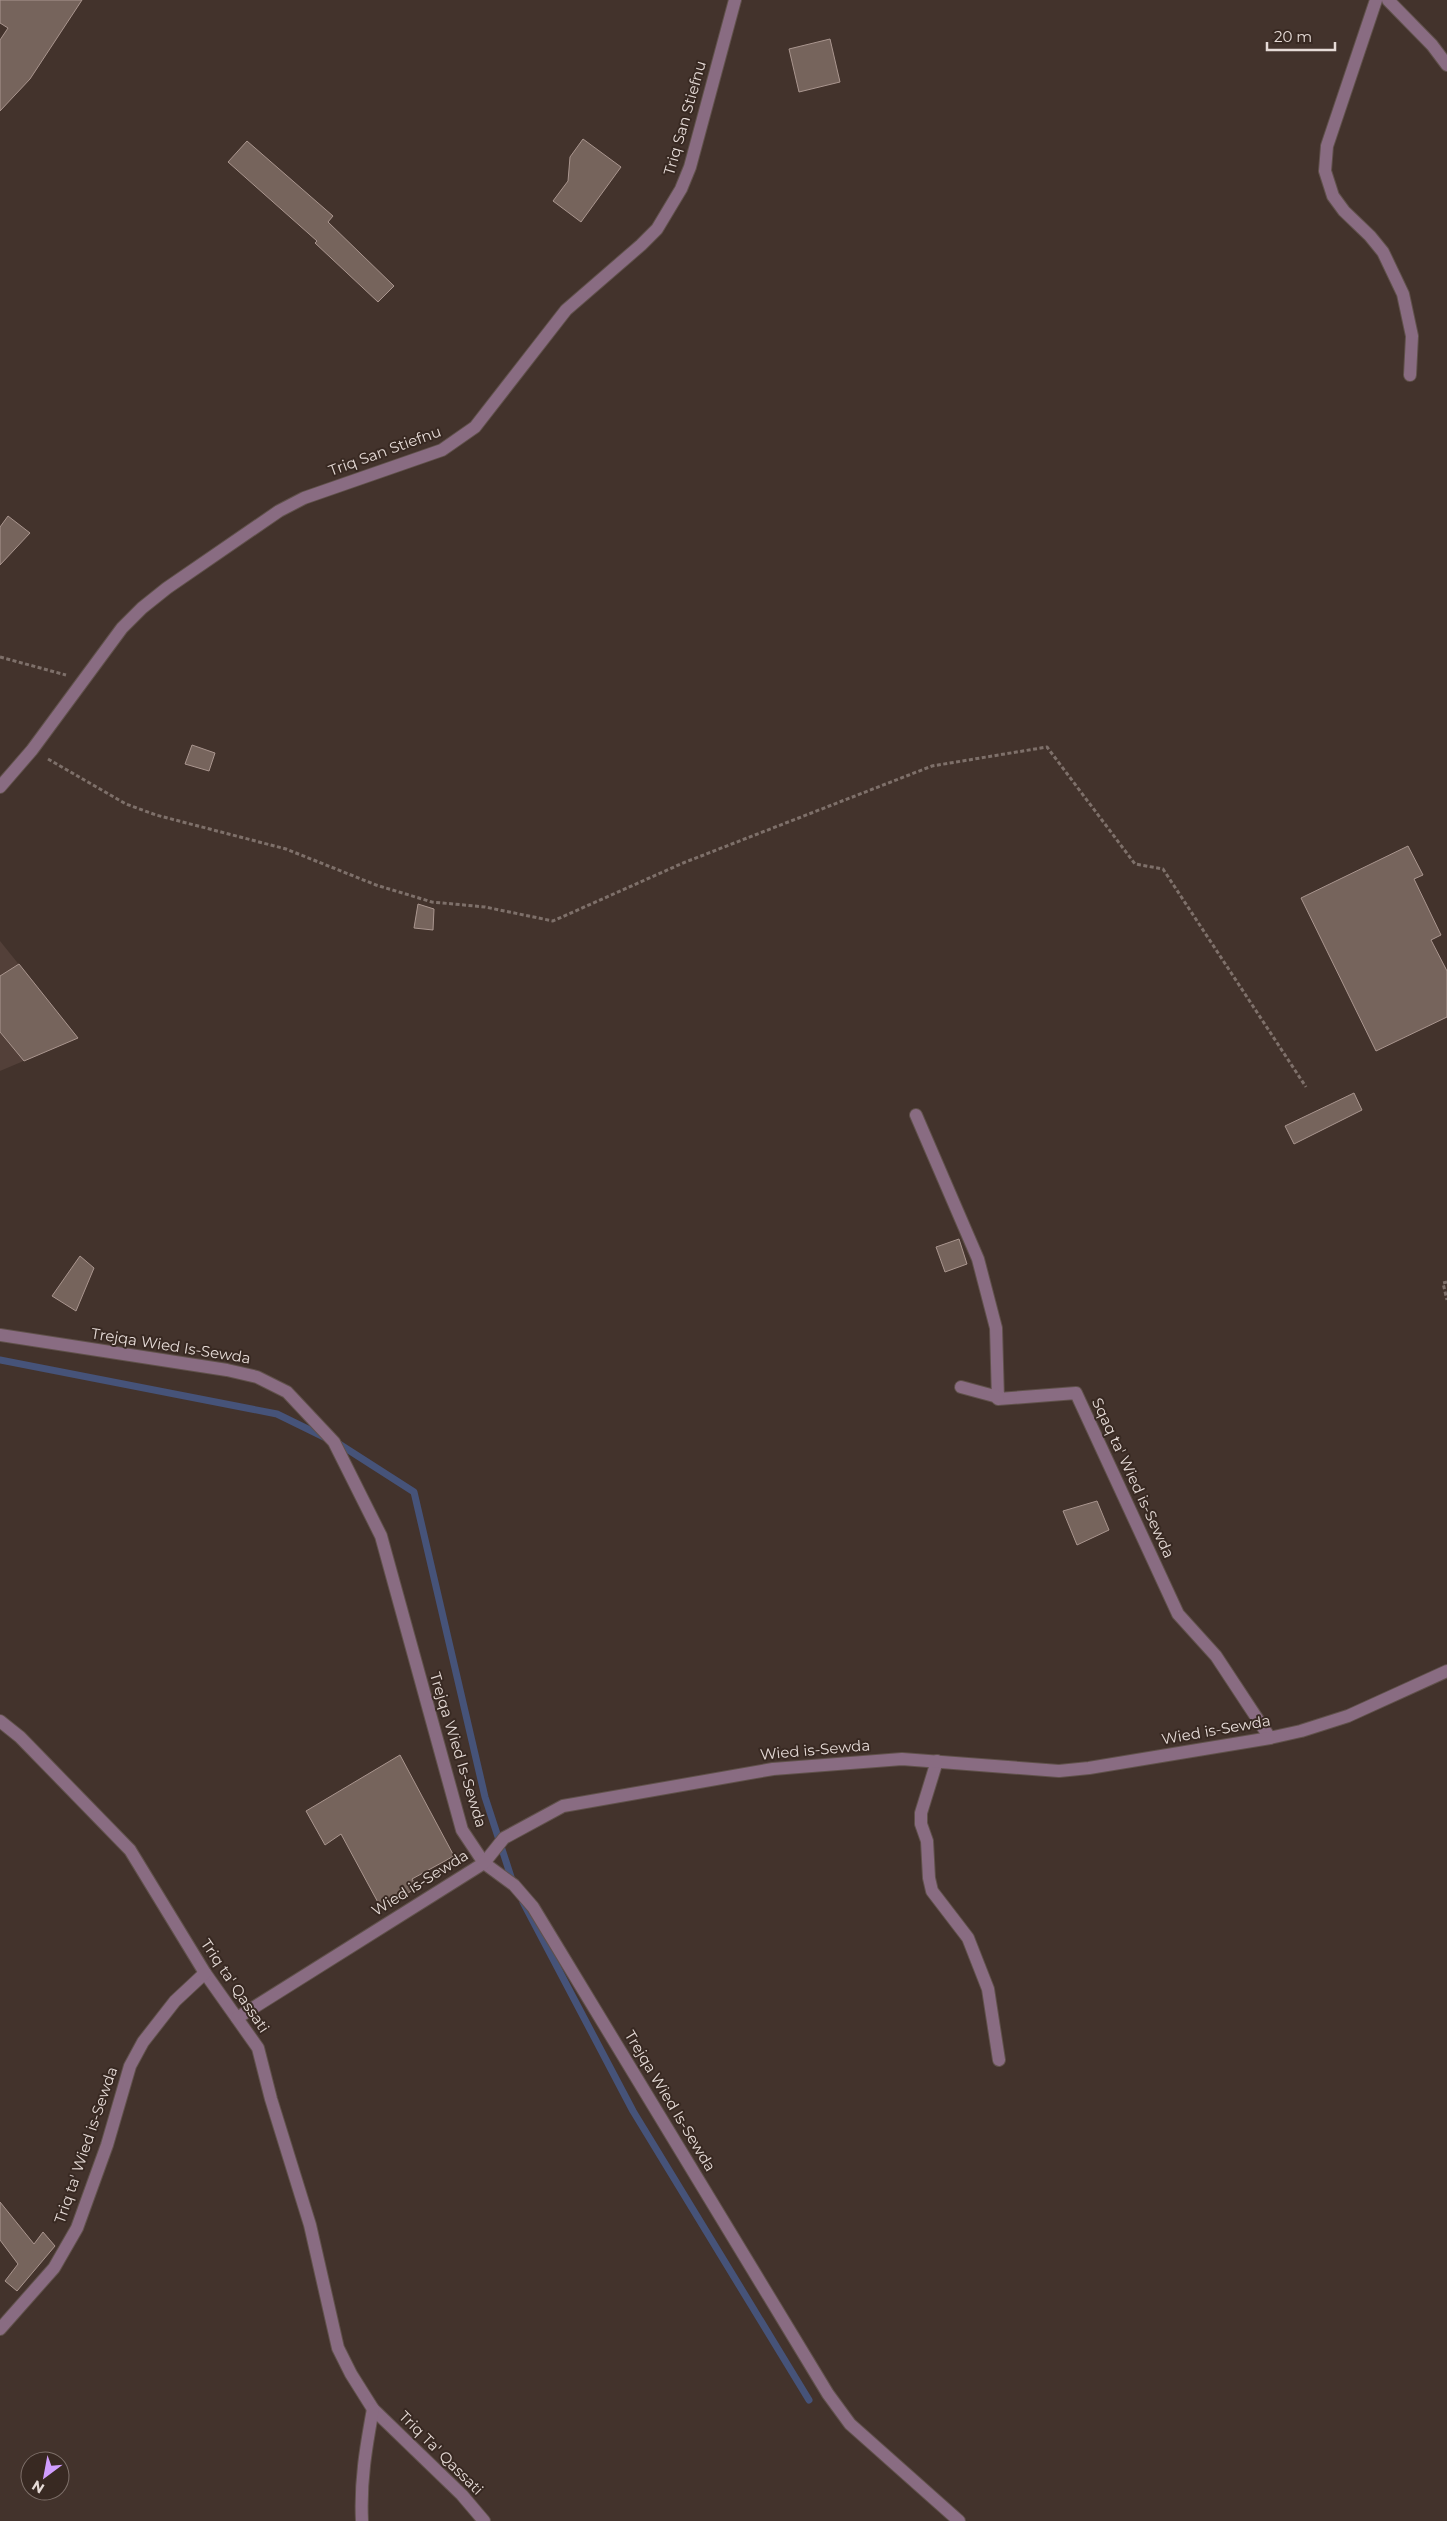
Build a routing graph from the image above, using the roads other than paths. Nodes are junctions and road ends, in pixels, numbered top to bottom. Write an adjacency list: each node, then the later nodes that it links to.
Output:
1 (735, 0): 6 (street, Triq San Stiefnu)
2 (1376, 0): 5 (street)
3 (1388, 0): 4 (street)
4 (1447, 65)
5 (1410, 375)
6 (0, 787)
7 (916, 1115): 10 (street)
8 (0, 1335): 15 (street, Trejqa Wied Is-Sewda)
9 (961, 1387): 10 (street)
10 (998, 1397): 13 (street, Sqaq ta' Wied is-Sewda)
11 (1447, 1671): 13 (street, Wied is-Sewda)
12 (0, 1720): 16 (street, Triq ta' Qassati)
13 (1270, 1738): 14 (street, Wied is-Sewda)
14 (937, 1761): 15 (street, Wied is-Sewda); 18 (street)
15 (484, 1863): 17 (street, Wied is-Sewda); 23 (street, Trejqa Wied Is-Sewda)
16 (204, 1973): 17 (street, Triq ta' Qassati); 19 (street, Triq ta' Wied is-Sewda)
17 (237, 2018): 20 (street, Triq ta' Qassati)
18 (999, 2060)
19 (0, 2329)
20 (374, 2409): 21 (street); 22 (street, Triq Ta' Qassati)
21 (362, 2521)
22 (484, 2521)
23 (959, 2521)

